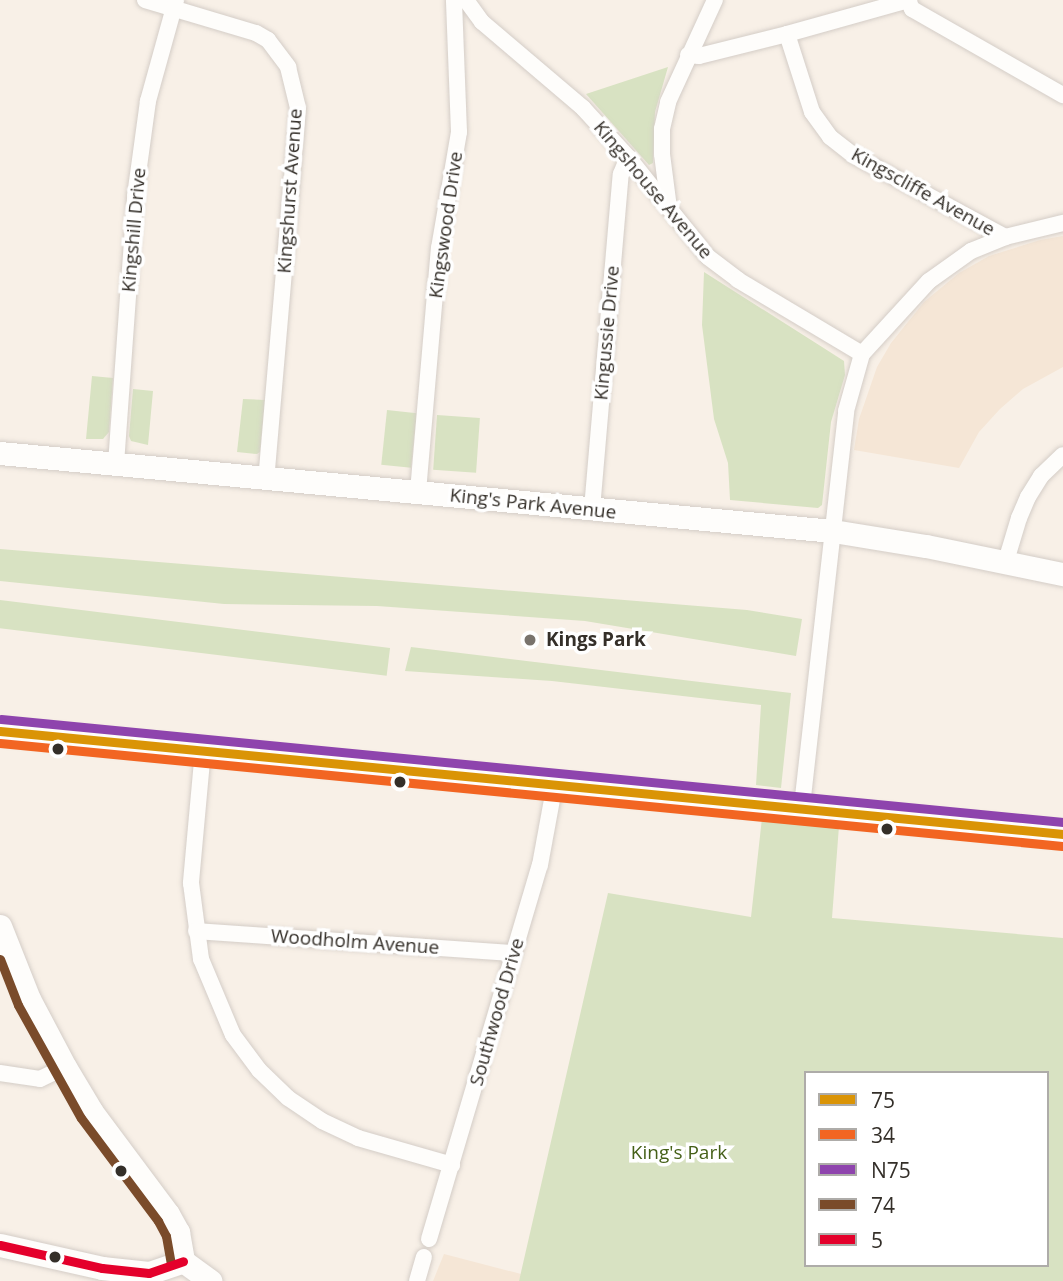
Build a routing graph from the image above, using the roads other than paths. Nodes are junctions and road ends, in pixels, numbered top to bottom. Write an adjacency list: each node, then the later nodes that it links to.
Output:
1 (145, 0): 6 (street, Kingshurst Avenue)
2 (454, 0): 19 (street, Kingswood Drive)
3 (466, 0): 10 (street, Kingshouse Avenue)
4 (715, 0): 8 (street)
5 (909, 0): 7 (street); 9 (street)
6 (175, 4): 17 (street, Kingshill Drive); 18 (street, Kingshurst Avenue)
7 (787, 34): 8 (street); 13 (street, Kingscliffe Avenue)
8 (688, 55): 11 (street)
9 (1063, 95)
10 (628, 157): 11 (street, Kingshouse Avenue); 20 (street, Kingussie Drive)
11 (669, 208): 14 (street, Kingshouse Avenue)
12 (1063, 223): 13 (street)
13 (1005, 237): 14 (street)
14 (862, 354): 21 (street)
15 (0, 453): 17 (main road, King's Park Avenue)
16 (1063, 455): 22 (street)
17 (116, 464): 18 (main road, King's Park Avenue)
18 (266, 479): 19 (main road, King's Park Avenue)
19 (418, 492): 20 (main road, King's Park Avenue)
20 (592, 509): 21 (main road, King's Park Avenue)
21 (833, 531): 22 (main road, King's Park Avenue); 27 (street)
22 (1006, 561): 23 (main road, King's Park Avenue)
23 (1063, 575)
24 (0, 731): 25 (main road)
25 (203, 750): 26 (main road); 30 (street)
26 (555, 783): 27 (main road); 31 (street, Southwood Drive)
27 (802, 806): 28 (main road)
28 (1063, 834)
29 (0, 926): 32 (main road)
30 (196, 931): 31 (street, Woodholm Avenue); 34 (street)
31 (513, 953): 34 (street, Southwood Drive)
32 (65, 1067): 33 (street); 38 (main road)
33 (0, 1073)
34 (452, 1165): 35 (street, Southwood Drive)
35 (429, 1239)
36 (0, 1245): 39 (main road)
37 (424, 1257): 41 (street)
38 (183, 1261): 39 (main road); 40 (main road)
39 (100, 1274)
40 (211, 1281)
41 (417, 1281)

